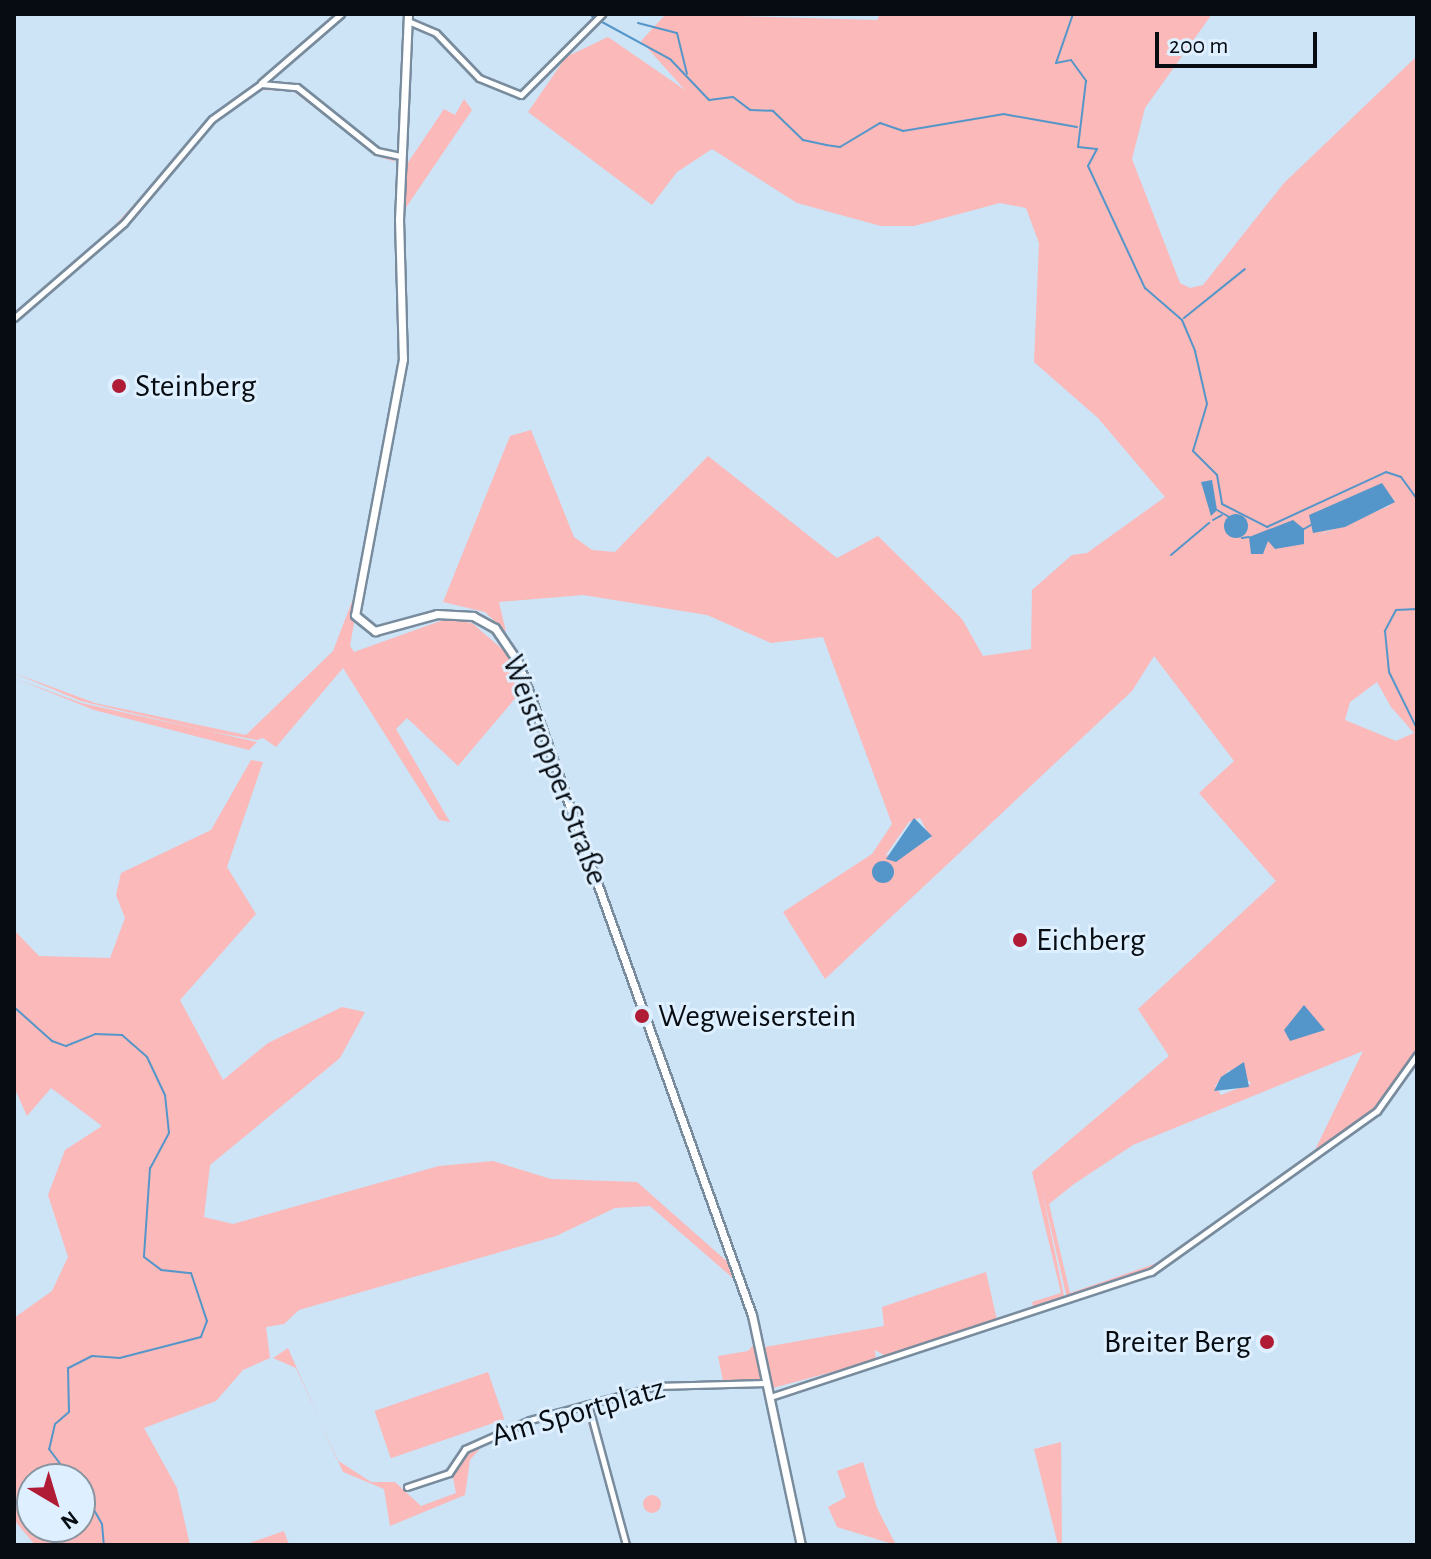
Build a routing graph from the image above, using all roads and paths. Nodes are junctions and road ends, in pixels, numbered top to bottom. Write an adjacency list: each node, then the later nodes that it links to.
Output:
1 (341, 14): 4 (street)
2 (602, 14): 3 (street)
3 (408, 17): 5 (street, Weistropper Straße)
4 (261, 84): 5 (street); 6 (street)
5 (401, 156): 8 (street, Weistropper Straße)
6 (14, 318)
7 (1417, 1055): 9 (street)
8 (766, 1383): 9 (street); 10 (street, Am Sportplatz)
9 (773, 1396): 13 (street)
10 (588, 1404): 11 (street, Am Sportplatz); 12 (street)
11 (407, 1487)
12 (626, 1545)
13 (801, 1545)

